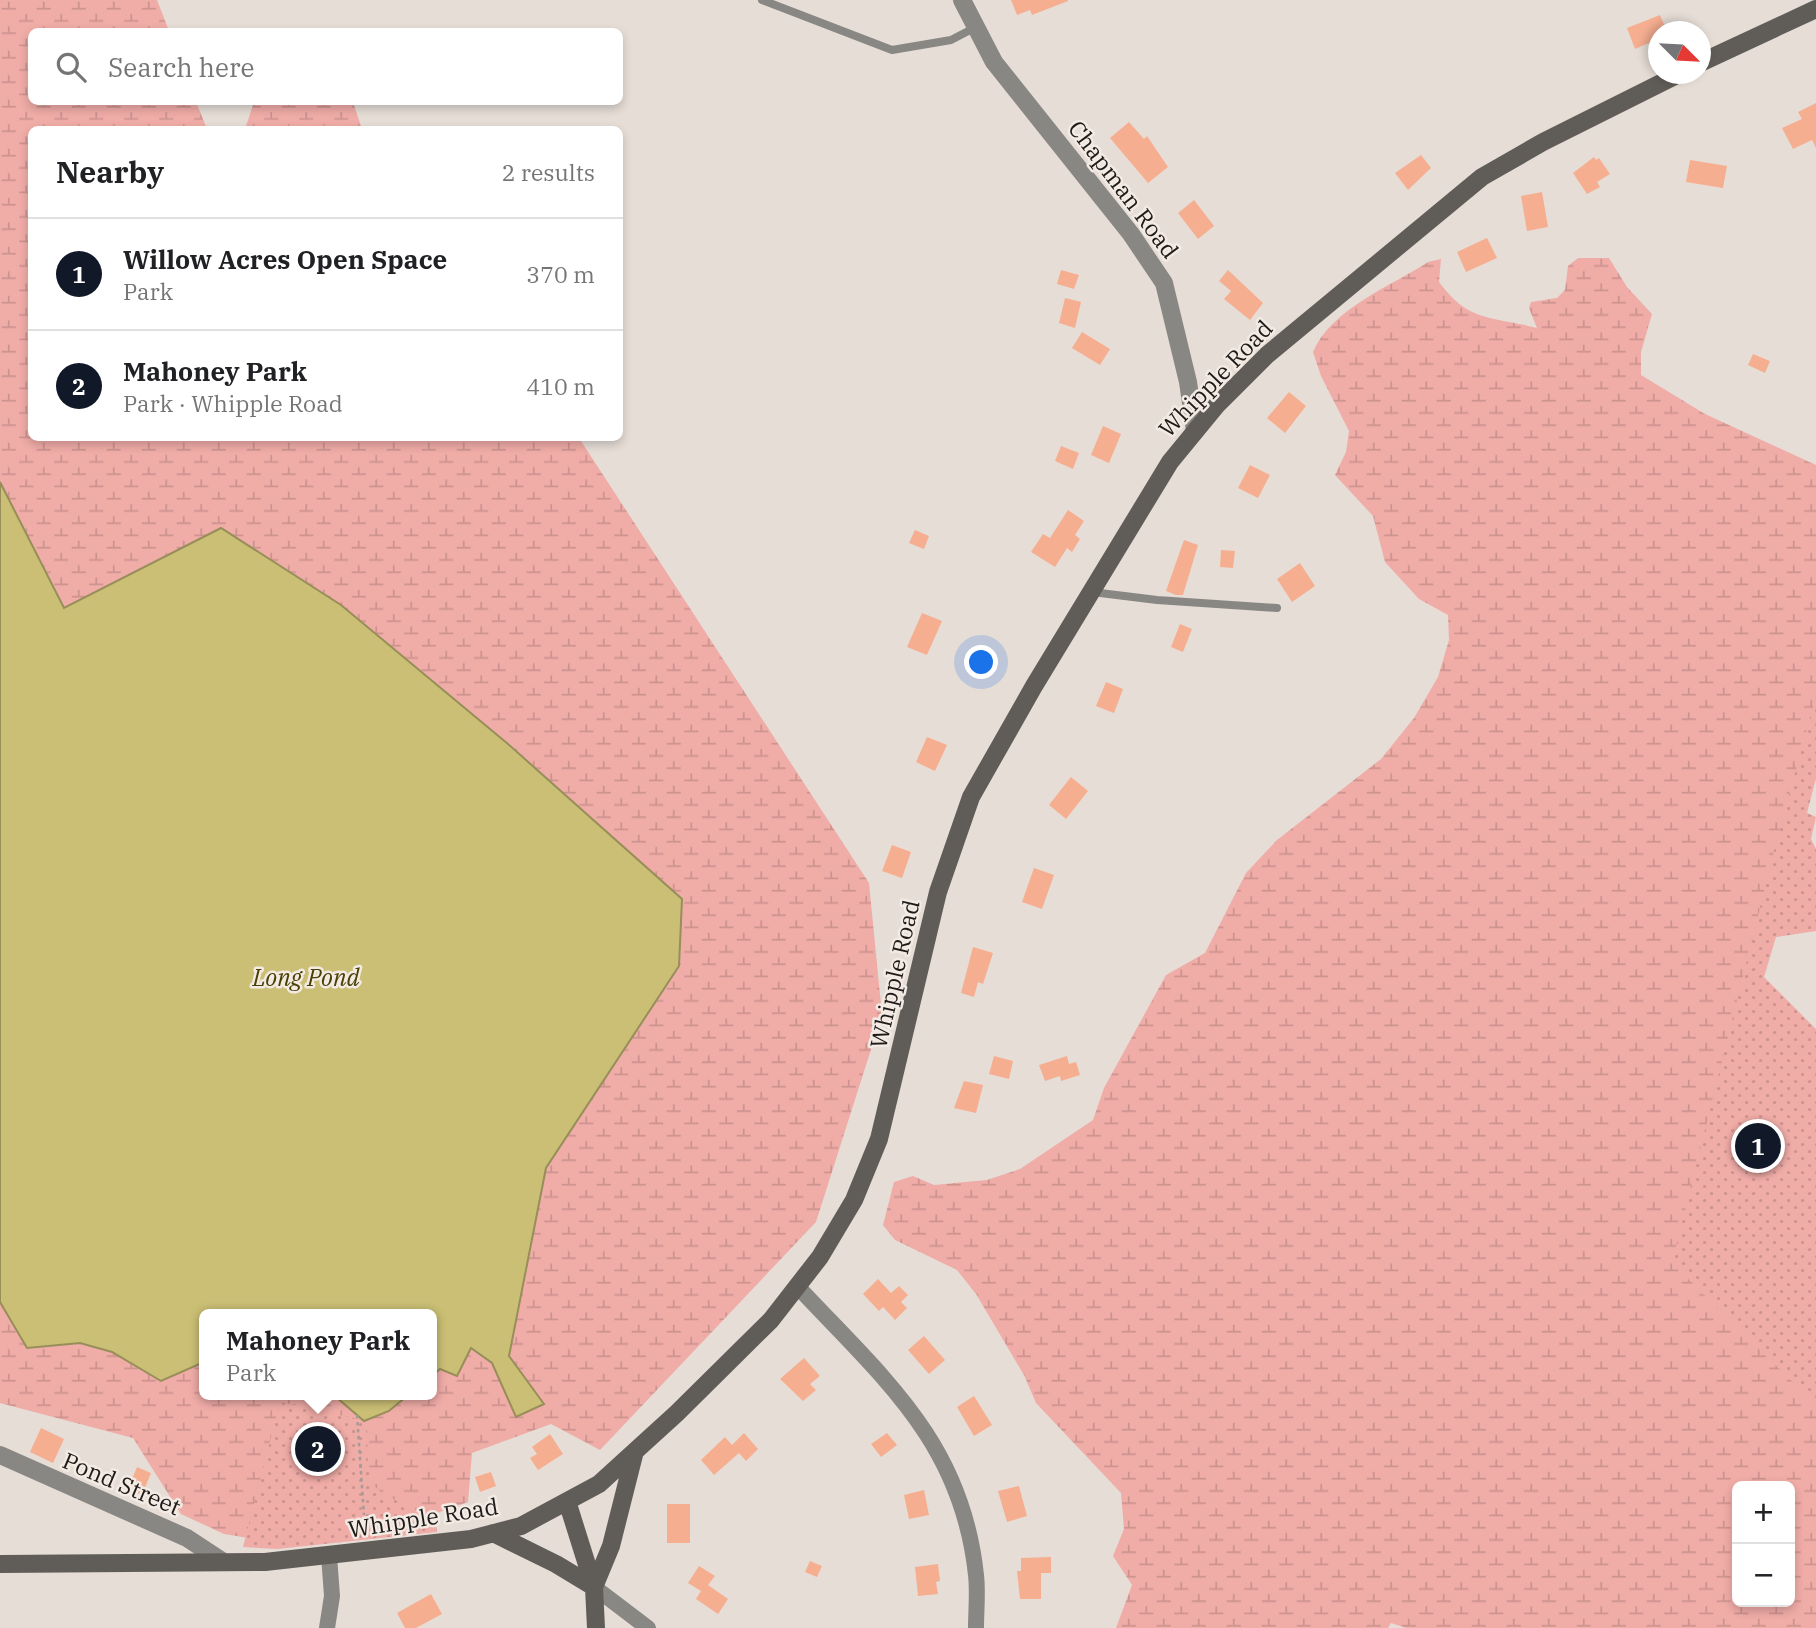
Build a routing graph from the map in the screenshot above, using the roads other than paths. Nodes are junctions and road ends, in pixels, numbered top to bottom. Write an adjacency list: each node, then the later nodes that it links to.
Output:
1 (762, 0): 4 (lane)
2 (962, 0): 4 (street, Chapman Road)
3 (1816, 9): 5 (main road)
4 (976, 27): 7 (street, Chapman Road)
5 (1711, 58)
6 (1659, 84): 7 (main road, Whipple Road)
7 (1195, 431): 8 (main road, Whipple Road)
8 (1090, 592): 9 (lane); 10 (main road, Whipple Road)
9 (1277, 608)
10 (797, 1286): 11 (main road, Whipple Road); 22 (street)
11 (635, 1451): 13 (main road, Whipple Road); 18 (main road)
12 (0, 1455): 16 (street, Pond Street)
13 (567, 1501): 14 (main road, Whipple Road); 18 (main road)
14 (493, 1533): 15 (main road, Whipple Road); 18 (main road)
15 (329, 1556): 16 (main road, Whipple Road); 19 (street)
16 (222, 1561): 17 (main road, Whipple Road)
17 (0, 1564)
18 (594, 1587): 20 (main road); 21 (street)
19 (327, 1628)
20 (596, 1628)
21 (648, 1628)
22 (976, 1628)

